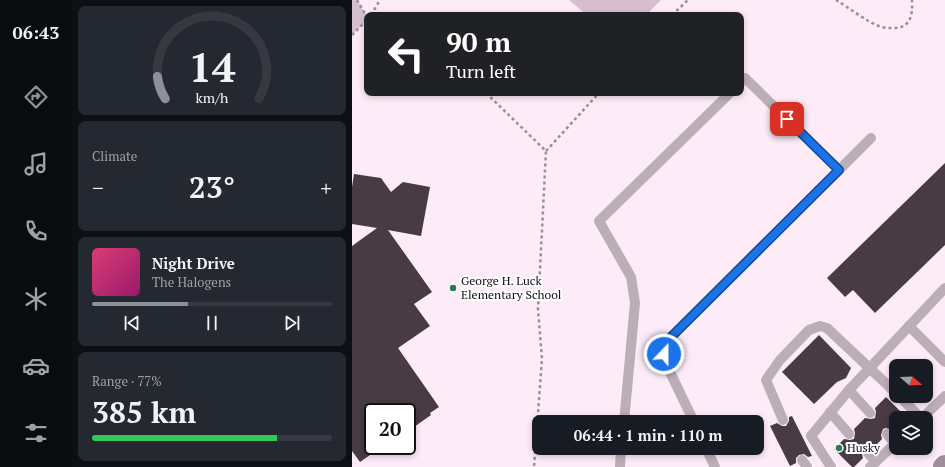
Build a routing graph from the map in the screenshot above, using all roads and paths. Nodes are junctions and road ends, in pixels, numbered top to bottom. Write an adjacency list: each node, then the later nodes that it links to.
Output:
1 (358, 0): 6 (path)
2 (380, 0): 7 (path)
3 (688, 0): 8 (path)
4 (836, 0): 5 (path)
5 (912, 0)
6 (364, 12)
7 (373, 12)
8 (675, 12)
9 (364, 23): 10 (path)
10 (352, 35)
11 (744, 79): 17 (lane)
12 (489, 96): 16 (path)
13 (597, 96): 16 (path)
14 (727, 96): 30 (lane)
15 (871, 138): 17 (lane)
16 (546, 151): 39 (path)
17 (839, 170): 31 (lane)
18 (945, 288): 19 (lane)
19 (909, 326): 20 (lane); 21 (lane)
20 (945, 362)
21 (870, 367): 22 (lane); 23 (lane); 32 (lane)
22 (889, 386)
23 (849, 390): 28 (lane); 29 (lane)
24 (944, 399): 27 (lane)
25 (906, 403): 26 (lane)
26 (915, 411)
27 (930, 411)
28 (830, 412): 33 (lane); 42 (lane)
29 (870, 413)
30 (625, 415)
31 (691, 415)
32 (783, 420)
33 (849, 434)
34 (889, 450): 38 (lane)
35 (868, 453): 38 (lane)
36 (621, 455): 40 (lane)
37 (709, 455): 41 (lane)
38 (873, 464)
39 (534, 467)
40 (620, 467)
41 (715, 467)
42 (831, 467)

